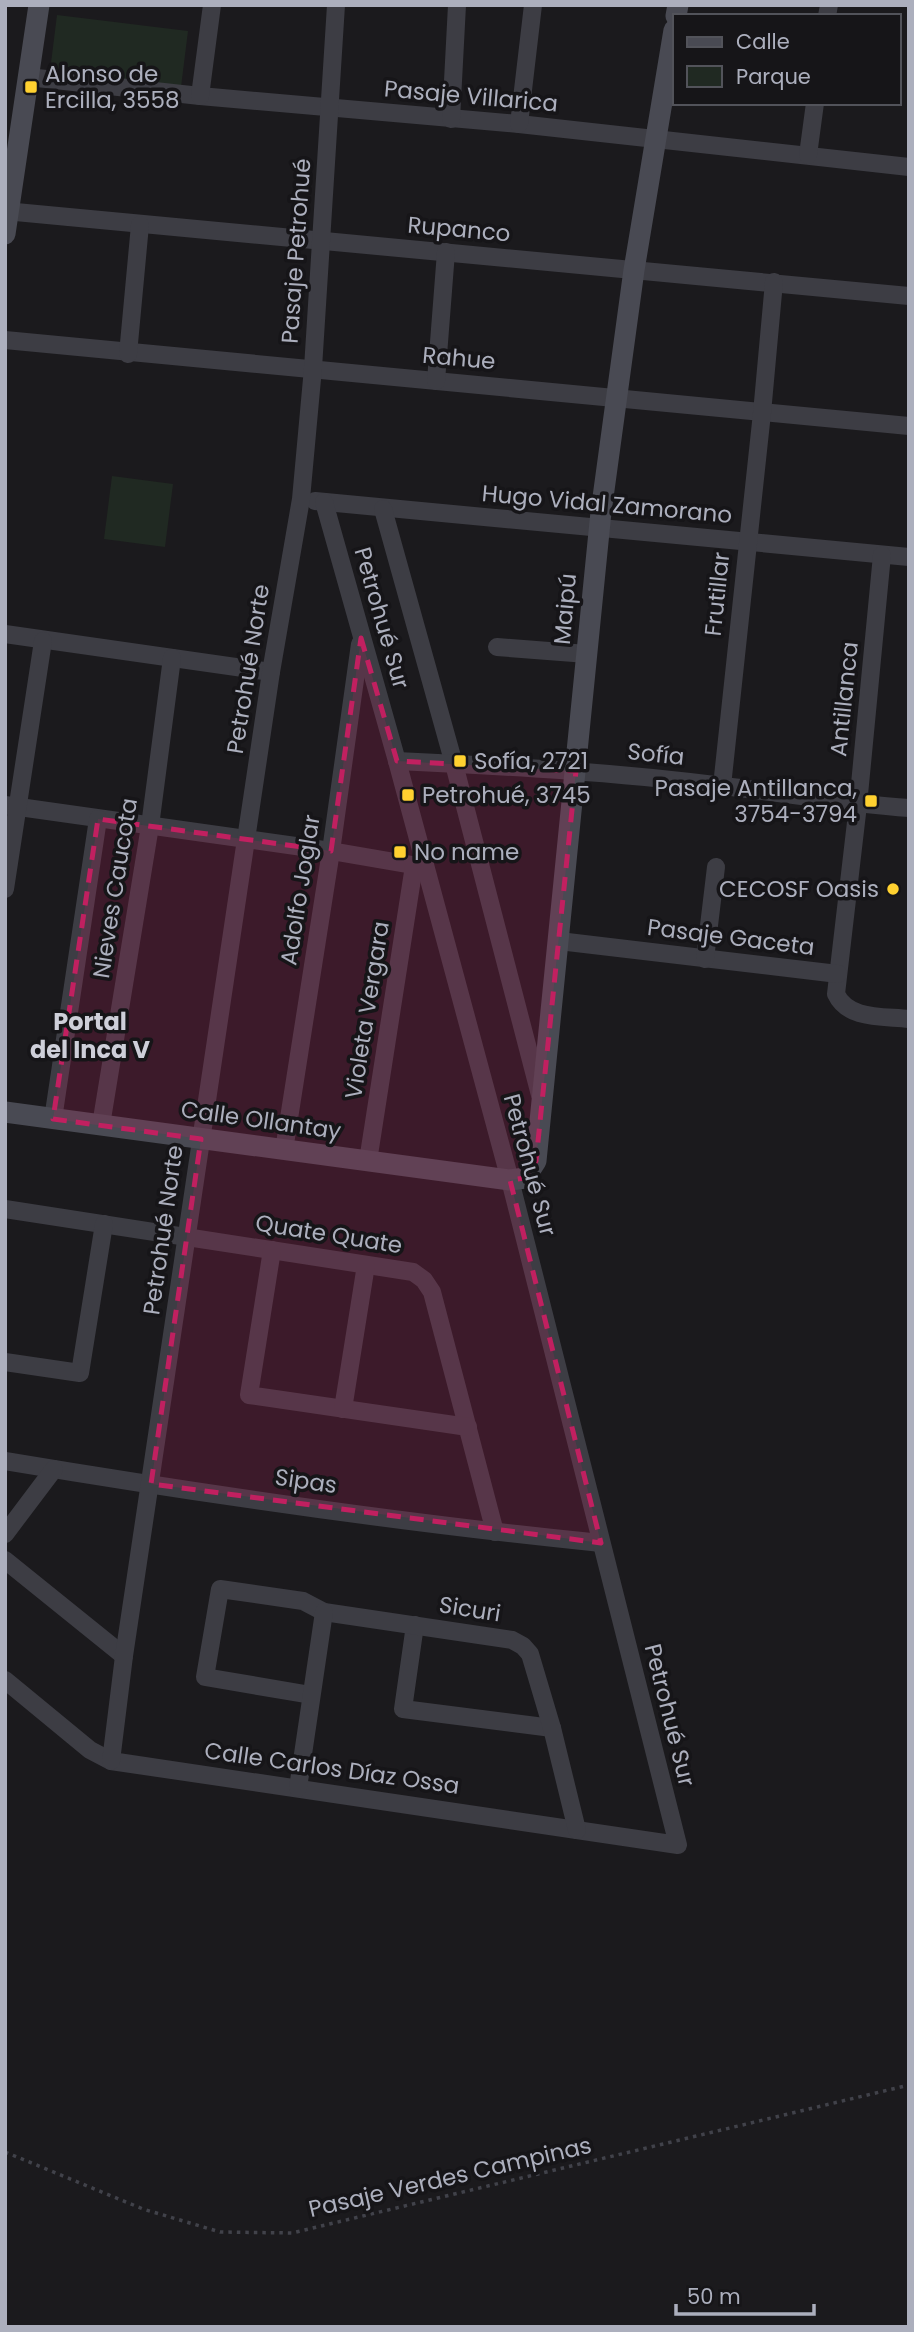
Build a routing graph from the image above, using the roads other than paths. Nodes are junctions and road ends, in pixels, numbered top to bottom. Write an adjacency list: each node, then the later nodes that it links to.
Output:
1 (39, 5): 7 (street)
2 (212, 5): 8 (street)
3 (336, 5): 10 (street, Pasaje Petrohué)
4 (457, 5): 11 (street)
5 (533, 5): 12 (street)
6 (673, 36): 13 (street, Maipú)
7 (28, 77): 8 (street, Pasaje Villarica); 16 (street)
8 (200, 96): 10 (street, Pasaje Villarica)
9 (816, 105): 14 (street)
10 (330, 108): 11 (street, Pasaje Villarica); 19 (street, Pasaje Petrohué)
11 (451, 120): 12 (street, Pasaje Villarica)
12 (519, 124): 13 (street, Pasaje Villarica)
13 (657, 139): 14 (street, Pasaje Villarica); 21 (street, Maipú)
14 (808, 155): 15 (street, Pasaje Villarica)
15 (909, 167)
16 (7, 211): 17 (street, Rupanco); 18 (street)
17 (140, 225): 19 (street, Rupanco); 25 (street)
18 (5, 234)
19 (321, 242): 20 (street, Rupanco); 26 (street, Pasaje Petrohué)
20 (446, 252): 21 (street, Rupanco); 27 (street)
21 (634, 270): 22 (street, Rupanco); 28 (street, Maipú)
22 (774, 282): 23 (street, Rupanco); 29 (street, Frutillar)
23 (909, 296)
24 (5, 340): 25 (street, Rahue)
25 (128, 354): 26 (street, Rahue)
26 (313, 368): 27 (street, Rahue); 31 (street, Pasaje Petrohué)
27 (436, 381): 28 (street, Rahue)
28 (618, 398): 29 (street, Rahue); 34 (street, Maipú)
29 (762, 413): 30 (street, Rahue); 35 (street, Frutillar)
30 (909, 426)
31 (301, 499): 32 (street, Hugo Vidal Zamorano); 44 (street, Petrohué Norte)
32 (324, 502): 33 (street, Hugo Vidal Zamorano); 39 (street, Petrohué Sur)
33 (383, 509): 34 (street, Hugo Vidal Zamorano); 46 (street)
34 (600, 527): 35 (street, Hugo Vidal Zamorano); 42 (street, Maipú)
35 (747, 541): 36 (street, Hugo Vidal Zamorano); 48 (street, Frutillar)
36 (883, 555): 37 (street, Hugo Vidal Zamorano); 49 (street, Antillanca)
37 (909, 557)
38 (5, 634): 40 (street)
39 (361, 638): 45 (street, Petrohué Sur); 55 (street, Adolfo Joglar)
40 (43, 640): 43 (street); 50 (street)
41 (497, 647): 42 (street)
42 (587, 654): 47 (street, Maipú)
43 (172, 658): 44 (street); 53 (street, Nieves Caucota)
44 (271, 673): 54 (street, Petrohué Norte)
45 (397, 761): 46 (street, Sofía); 56 (street, Petrohué Sur)
46 (454, 764): 47 (street, Sofía); 63 (street)
47 (576, 771): 48 (street, Sofía); 59 (street, Maipú)
48 (722, 786): 49 (street, Sofía)
49 (858, 805): 51 (street, Sofía); 61 (street, Antillanca)
50 (12, 806): 52 (street); 58 (street)
51 (909, 808)
52 (98, 819): 53 (street); 65 (street, Nieves Caucota)
53 (150, 826): 54 (street); 66 (street, Nieves Caucota)
54 (247, 841): 55 (street); 67 (street, Petrohué Norte)
55 (331, 851): 56 (street); 68 (street, Adolfo Joglar)
56 (419, 867): 69 (street, Violeta Vergara); 70 (street, Petrohué Sur)
57 (716, 867): 60 (street)
58 (5, 889)
59 (559, 941): 60 (street, Pasaje Gaceta); 63 (street, Maipú)
60 (705, 958): 61 (street, Pasaje Gaceta)
61 (838, 974): 62 (street, Pasaje Gaceta)
62 (909, 1019)
63 (541, 1098): 70 (street, Maipú)
64 (5, 1112): 65 (street, Calle Ollantay)
65 (53, 1119): 66 (street, Calle Ollantay)
66 (101, 1125): 67 (street, Calle Ollantay)
67 (201, 1139): 68 (street, Calle Ollantay); 73 (street, Petrohué Norte)
68 (284, 1150): 69 (street, Calle Ollantay)
69 (368, 1161): 70 (street, Calle Ollantay)
70 (509, 1180): 84 (street, Petrohué Sur)
71 (5, 1209): 72 (street, Quate Quate)
72 (104, 1224): 73 (street, Quate Quate); 76 (street)
73 (187, 1236): 74 (street, Quate Quate); 81 (street, Petrohué Norte)
74 (272, 1250): 75 (street, Quate Quate); 77 (street)
75 (366, 1265): 77 (street); 78 (street, Quate Quate)
76 (5, 1362)
77 (343, 1409): 78 (street)
78 (468, 1427): 82 (street, Quate Quate)
79 (5, 1461): 80 (street, Sipas)
80 (54, 1469): 81 (street, Sipas); 83 (street)
81 (151, 1484): 82 (street, Sipas); 88 (street, Petrohué Norte)
82 (495, 1532): 84 (street, Sipas)
83 (5, 1534)
84 (601, 1543): 95 (street, Petrohué Sur)
85 (5, 1560): 88 (street)
86 (324, 1612): 87 (street, Sicuri); 90 (street); 90 (street, Sicuri)
87 (415, 1625): 91 (street, Sicuri); 91 (street)
88 (124, 1656): 92 (street, Petrohué Norte)
89 (5, 1680): 92 (street, Calle Carlos Díaz Ossa)
90 (311, 1695): 93 (street)
91 (552, 1728): 94 (street, Sicuri)
92 (111, 1761): 93 (street, Calle Carlos Díaz Ossa)
93 (298, 1788): 94 (street, Calle Carlos Díaz Ossa)
94 (577, 1830): 95 (street, Calle Carlos Díaz Ossa)
95 (678, 1844)

